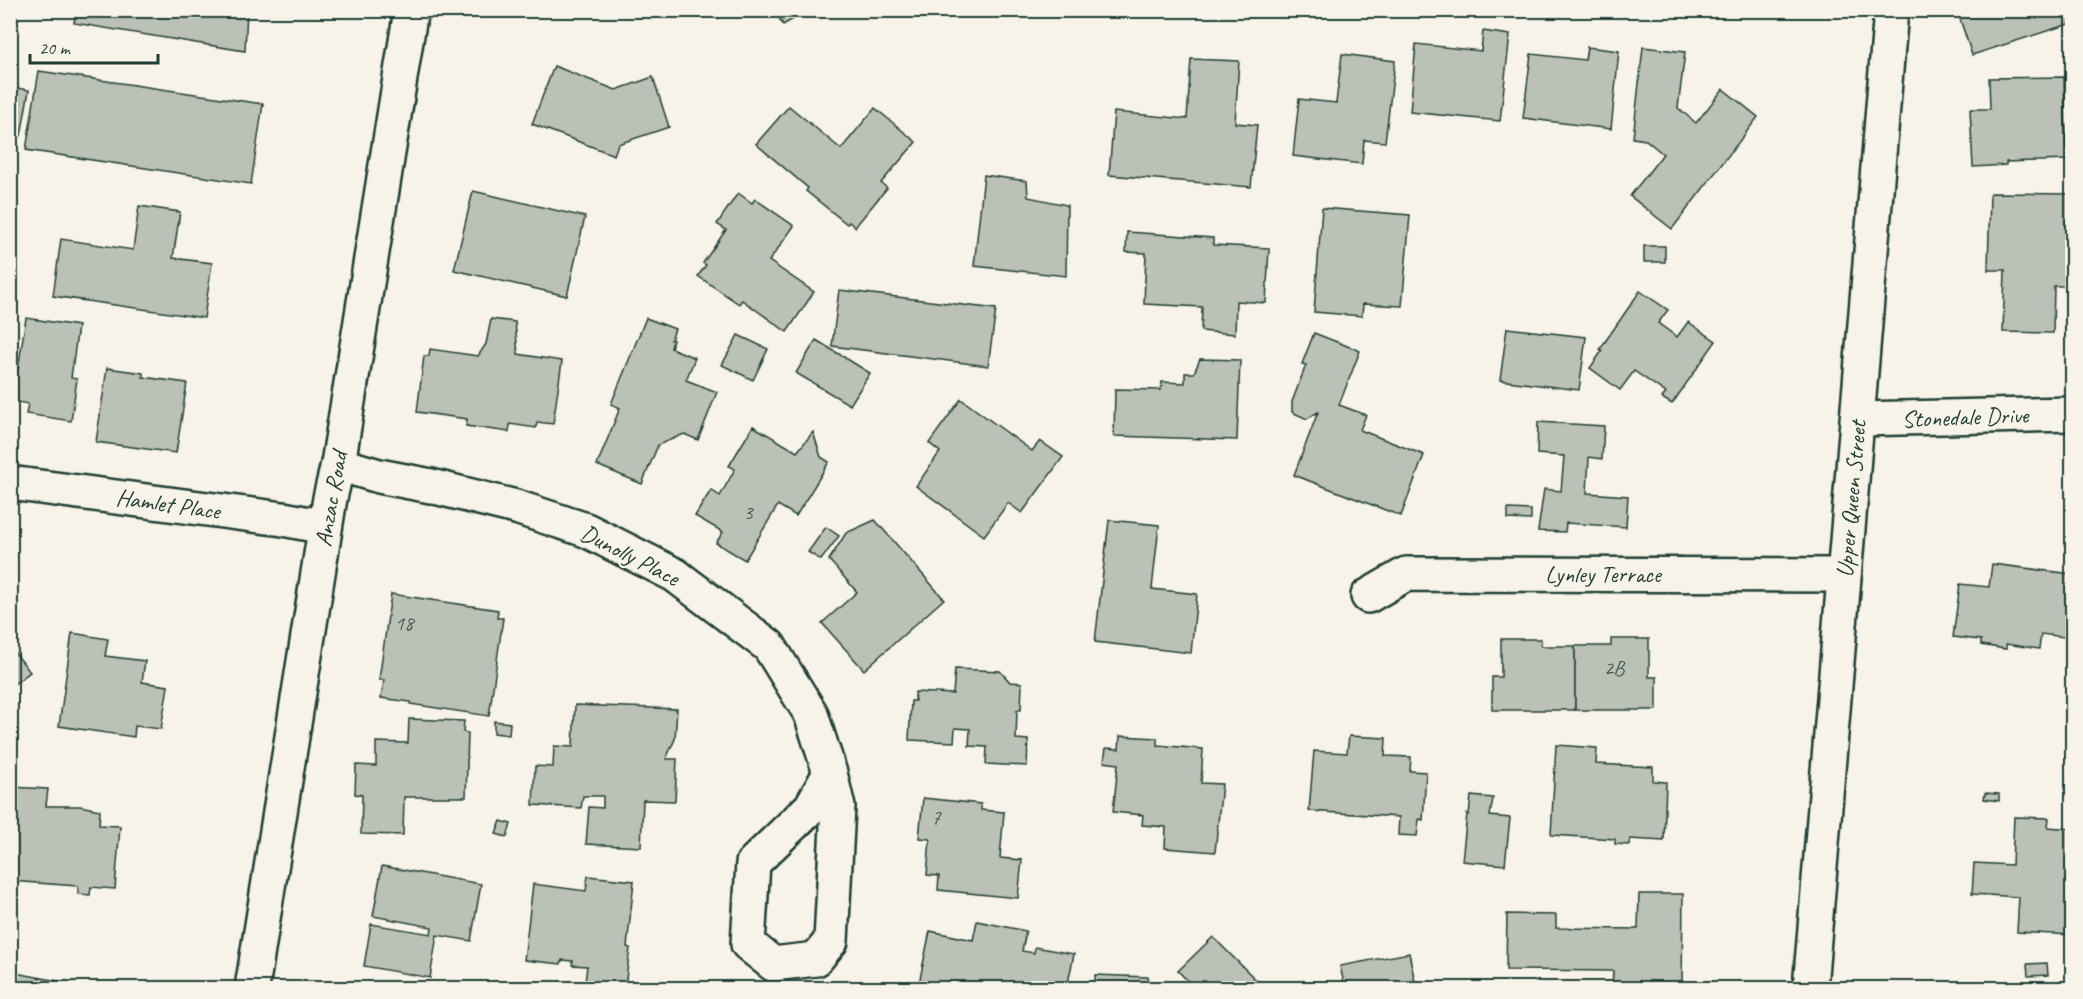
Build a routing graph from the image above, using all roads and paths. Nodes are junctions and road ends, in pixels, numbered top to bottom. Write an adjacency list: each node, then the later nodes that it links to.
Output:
1 (411, 10): 5 (street, Anzac Road)
2 (1892, 10): 4 (street, Upper Queen Street)
3 (2073, 414): 4 (street, Stonedale Drive)
4 (1858, 419): 8 (street, Upper Queen Street)
5 (338, 464): 7 (street, Anzac Road); 10 (street, Dunolly Place)
6 (10, 483): 7 (street, Hamlet Place)
7 (325, 527): 11 (street, Anzac Road)
8 (1844, 575): 9 (street, Lynley Terrace); 12 (street, Upper Queen Street)
9 (1368, 596)
10 (830, 773): 10 (street, Dunolly Place)
11 (252, 988)
12 (1810, 988)

